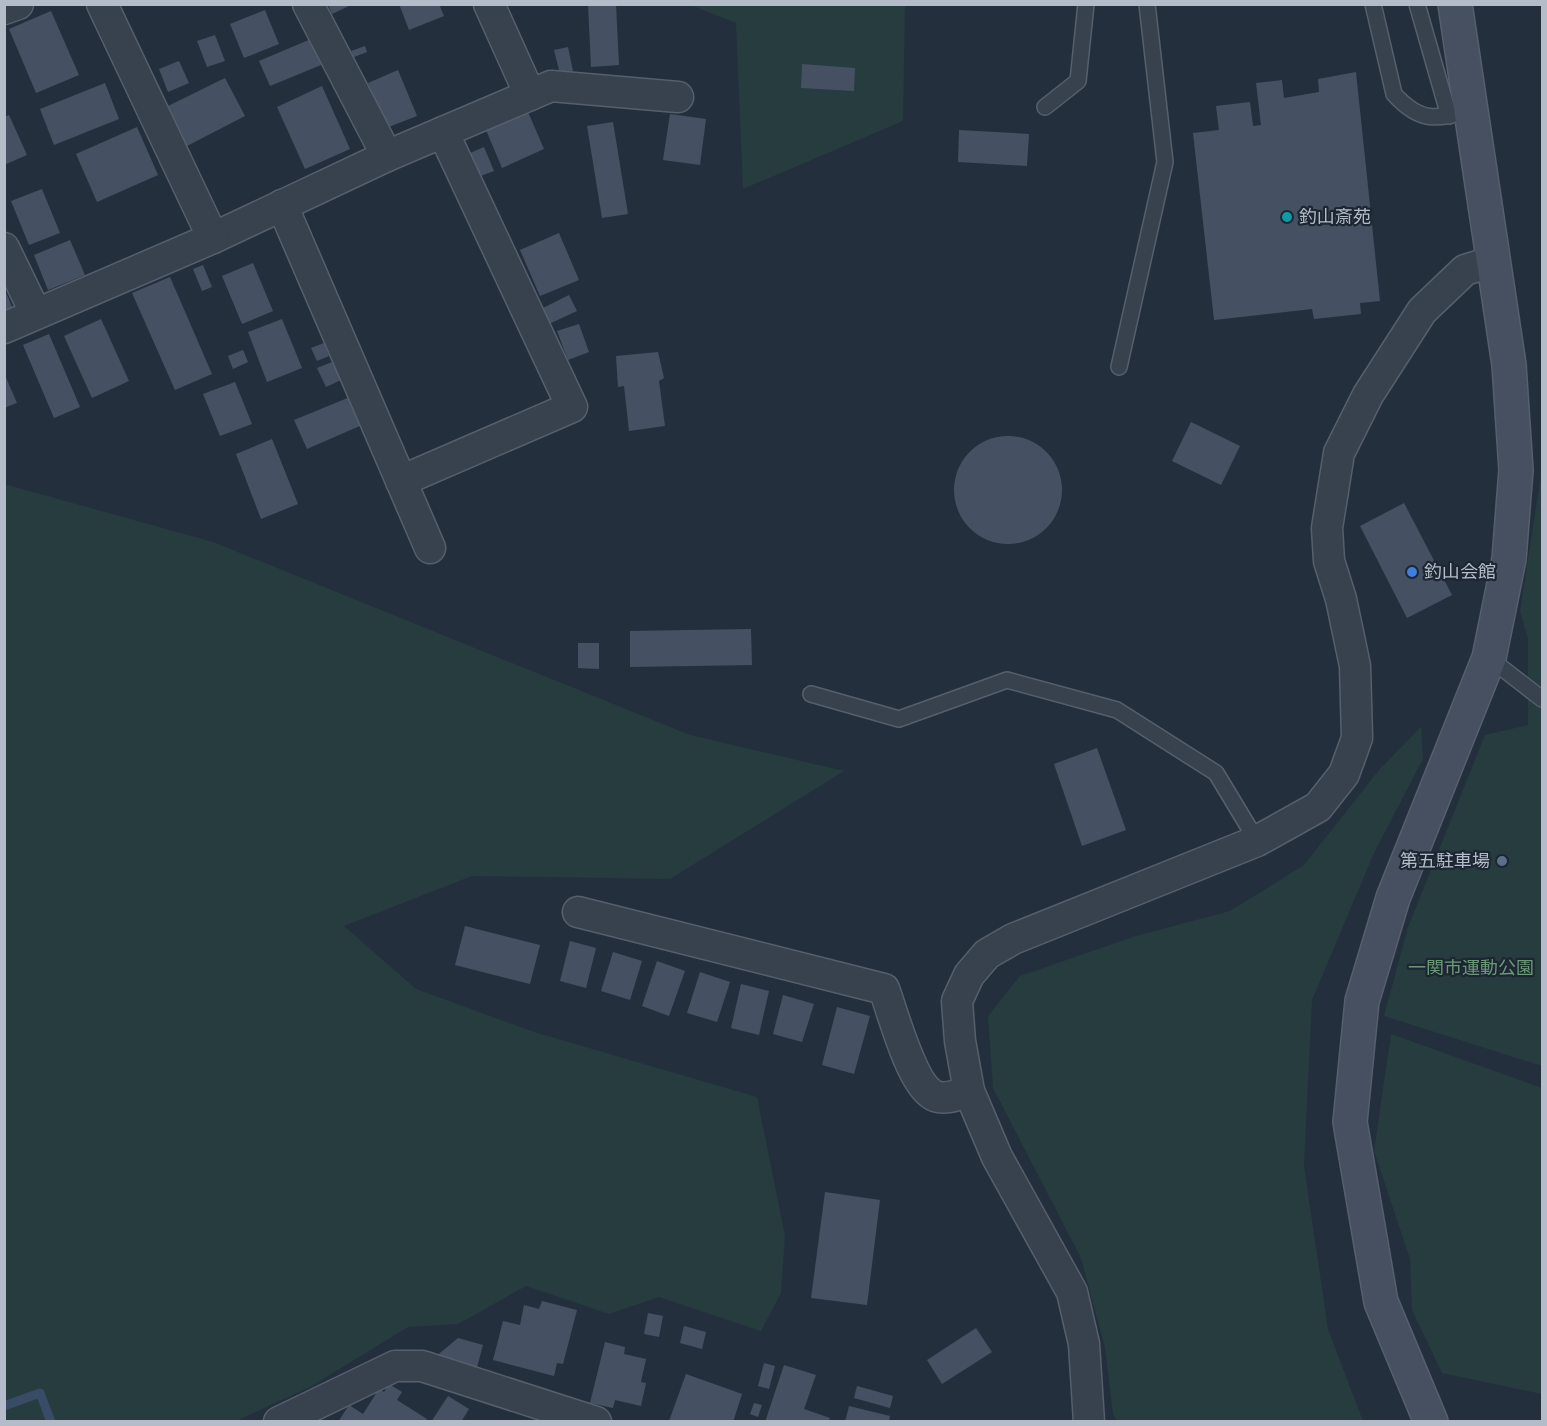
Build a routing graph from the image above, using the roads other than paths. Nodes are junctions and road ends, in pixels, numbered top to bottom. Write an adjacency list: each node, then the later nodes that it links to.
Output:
1 (18, 4): 10 (street)
2 (102, 4): 18 (street)
3 (308, 4): 16 (street)
4 (489, 4): 11 (street)
5 (1086, 4): 13 (lane)
6 (1147, 4): 23 (lane)
7 (1373, 4): 14 (lane)
8 (1417, 4): 14 (lane)
9 (1455, 4): 14 (street)
10 (4, 9)
11 (530, 95): 12 (street); 15 (street)
12 (678, 97)
13 (1046, 107)
14 (1460, 112): 20 (street)
15 (443, 132): 16 (street); 24 (street)
16 (387, 156): 17 (street)
17 (282, 205): 18 (street); 24 (street)
18 (213, 238): 21 (street)
19 (4, 248): 21 (street)
20 (1494, 261): 26 (street); 29 (street)
21 (36, 314): 22 (street)
22 (4, 328)
23 (1119, 367)
24 (402, 482): 25 (street)
25 (430, 548)
26 (1489, 658): 28 (lane); 35 (street)
27 (811, 694): 29 (lane)
28 (1542, 699)
29 (1257, 841): 31 (street)
30 (578, 912): 31 (street)
31 (969, 1091): 34 (street)
32 (279, 1422): 33 (street)
33 (596, 1422)
34 (1089, 1422)
35 (1431, 1422)

